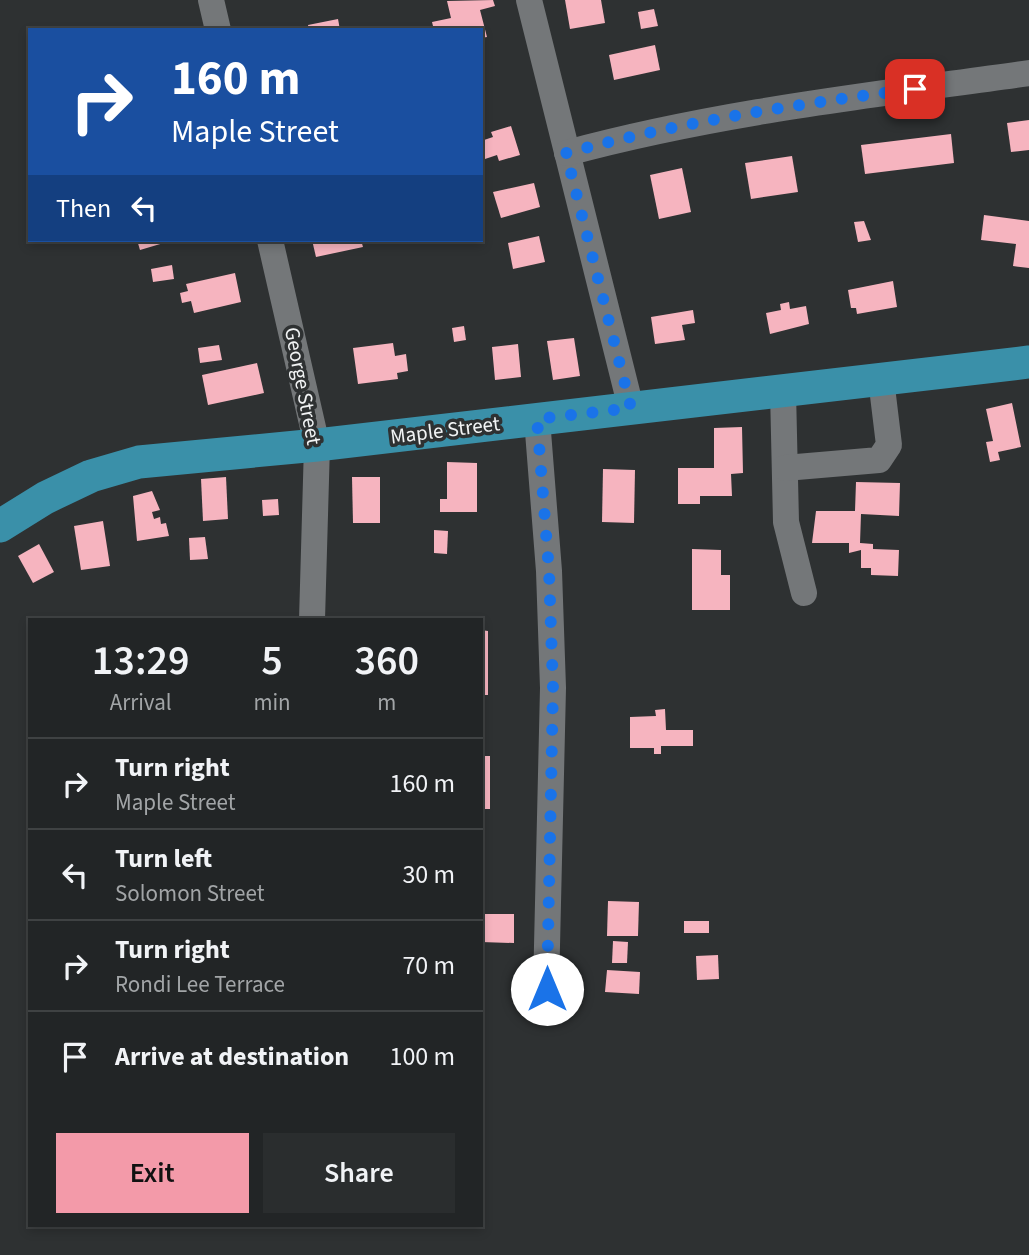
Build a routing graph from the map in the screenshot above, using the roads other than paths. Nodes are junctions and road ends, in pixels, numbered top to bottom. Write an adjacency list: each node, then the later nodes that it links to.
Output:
1 (211, 0): 3 (street)
2 (529, 0): 5 (street)
3 (218, 28)
4 (1029, 74): 5 (street)
5 (566, 153): 10 (street)
6 (270, 242): 12 (street, George Street)
7 (1029, 362): 8 (main road, Maple Street)
8 (881, 379): 9 (main road, Maple Street); 13 (street)
9 (782, 391): 10 (main road, Maple Street); 13 (street)
10 (631, 408): 11 (main road, Maple Street)
11 (537, 419): 12 (main road, Maple Street); 17 (street)
12 (317, 445): 14 (main road, Maple Street); 16 (street, George Street)
13 (785, 468): 15 (street)
14 (0, 526)
15 (804, 593)
16 (312, 618)
17 (547, 989)

